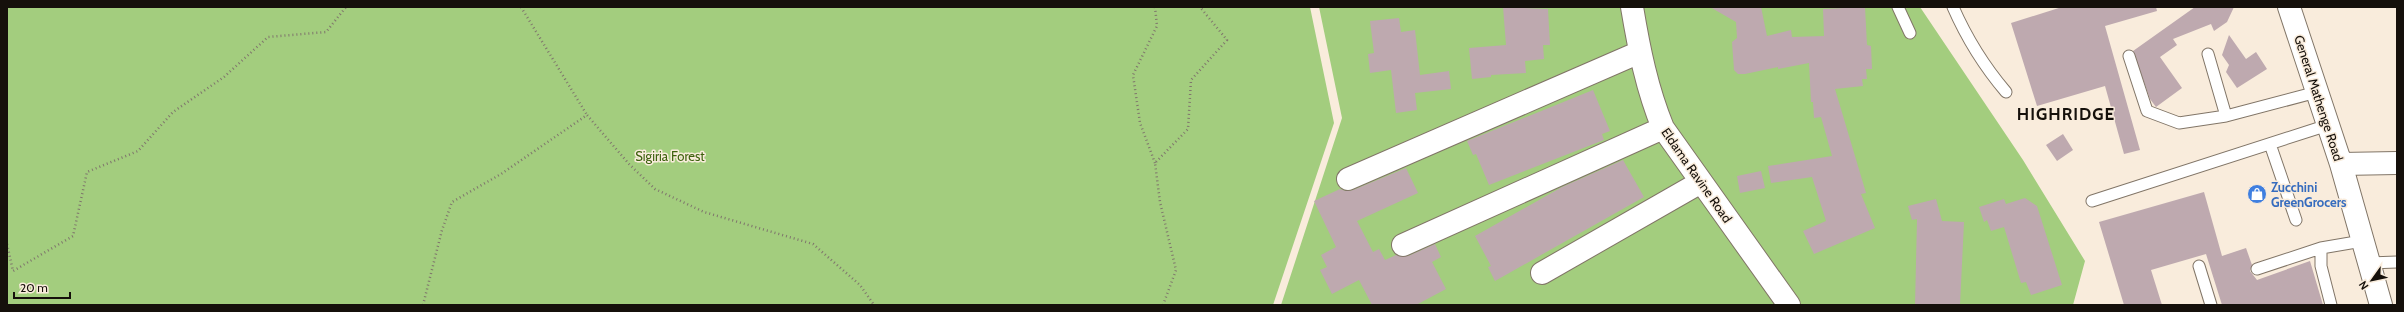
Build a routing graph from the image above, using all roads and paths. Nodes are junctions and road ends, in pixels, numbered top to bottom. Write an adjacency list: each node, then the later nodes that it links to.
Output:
1 (346, 7): 28 (path)
2 (520, 7): 15 (path)
3 (1155, 7): 20 (path)
4 (1200, 7): 20 (path)
5 (1632, 7): 10 (street, Eldama Ravine Road)
6 (1898, 7): 9 (lane)
7 (1953, 7): 13 (lane)
8 (2288, 7): 14 (street, General Mathenge Road)
9 (1910, 33)
10 (1640, 52): 18 (street, Eldama Ravine Road); 23 (street)
11 (2208, 54): 16 (lane)
12 (2129, 56): 16 (lane)
13 (2006, 92)
14 (2317, 92): 16 (lane); 17 (street, General Mathenge Road)
15 (587, 115): 36 (path); 37 (path)
16 (2226, 116)
17 (2328, 125): 19 (lane); 22 (street, General Mathenge Road)
18 (1663, 128): 24 (street, Eldama Ravine Road); 29 (street)
19 (2270, 144): 25 (lane); 26 (lane)
20 (1155, 163): 38 (path)
21 (2397, 163): 22 (street)
22 (2341, 164): 27 (street, General Mathenge Road)
23 (1348, 179)
24 (1701, 182): 35 (street); 39 (street, Eldama Ravine Road)
25 (2092, 201)
26 (2296, 220)
27 (2362, 241): 30 (lane); 32 (street, General Mathenge Road)
28 (7, 244)
29 (1403, 245)
30 (2321, 248): 34 (lane); 41 (lane)
31 (2397, 262): 32 (lane)
32 (2369, 263): 42 (street, General Mathenge Road)
33 (2199, 266): 40 (lane)
34 (2257, 269)
35 (1542, 273)
36 (423, 305)
37 (874, 305)
38 (1163, 305)
39 (1790, 305)
40 (2210, 305)
41 (2331, 305)
42 (2381, 305)

